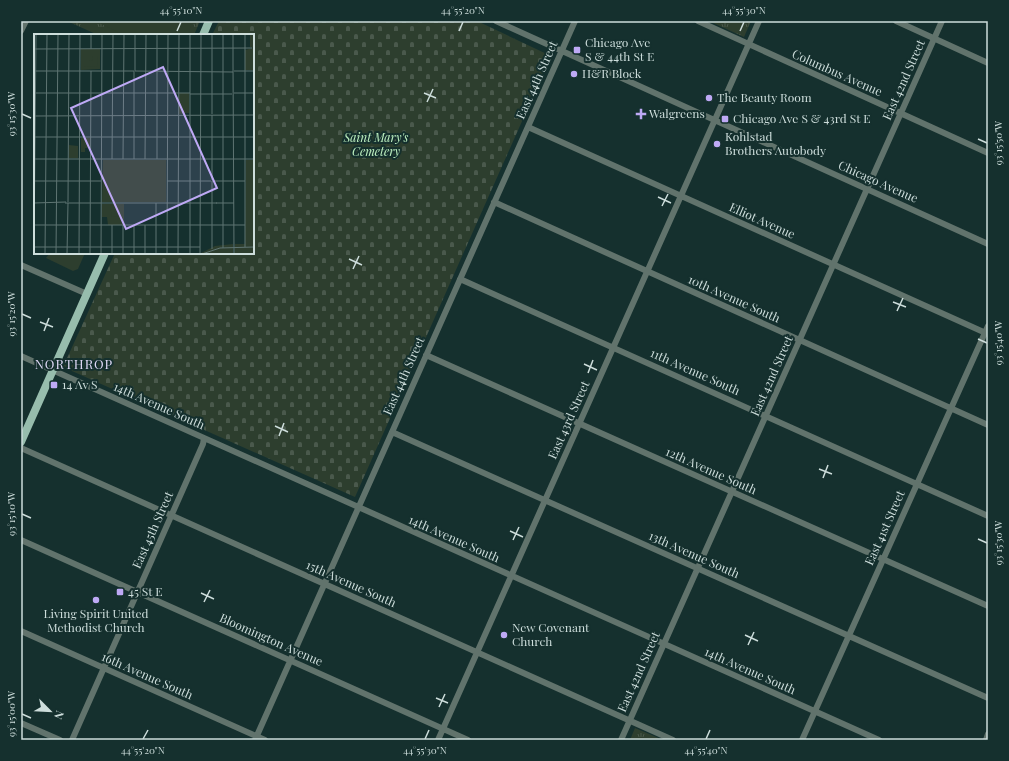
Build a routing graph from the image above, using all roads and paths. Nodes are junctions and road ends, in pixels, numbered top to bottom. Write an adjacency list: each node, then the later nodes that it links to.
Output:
1 (26, 21): 9 (street)
2 (209, 21): 10 (main road)
3 (496, 21): 13 (street, Chicago Avenue)
4 (575, 21): 13 (street, East 44th Street)
5 (698, 21): 12 (street, Columbus Avenue)
6 (758, 21): 12 (street, East 43rd Street)
7 (896, 21): 11 (street)
8 (942, 21): 11 (street, East 42nd Street)
9 (21, 31)
10 (203, 34)
11 (934, 39): 14 (street); 15 (street, East 42nd Street)
12 (748, 44): 15 (street, Columbus Avenue); 16 (street, East 43rd Street)
13 (562, 50): 16 (street, Chicago Avenue); 17 (street, East 44th Street)
14 (988, 63)
15 (901, 114): 18 (street, Columbus Avenue); 19 (street, East 42nd Street)
16 (715, 120): 19 (street, Chicago Avenue); 20 (street, East 43rd Street)
17 (528, 127): 20 (street, Elliot Avenue); 21 (street, East 44th Street)
18 (988, 153)
19 (867, 189): 22 (street, Chicago Avenue); 25 (street, East 42nd Street)
20 (681, 196): 25 (street, Elliot Avenue); 26 (street, East 43rd Street)
21 (494, 202): 26 (street, 10th Avenue South); 27 (street, East 44th Street)
22 (988, 244)
23 (105, 254): 28 (main road)
24 (21, 265): 28 (street)
25 (834, 265): 30 (street, Elliot Avenue); 31 (street, East 42nd Street)
26 (647, 272): 31 (street, 10th Avenue South); 32 (street, East 43rd Street)
27 (460, 279): 32 (street, 11th Avenue South); 33 (street, East 44th Street)
28 (87, 294): 35 (main road)
29 (988, 326): 30 (street, East 41st Street)
30 (986, 334): 36 (street, East 41st Street)
31 (799, 341): 36 (street, 10th Avenue South); 37 (street, East 42nd Street)
32 (612, 348): 37 (street, 11th Avenue South); 38 (street, East 43rd Street)
33 (426, 355): 38 (street, 12th Avenue South); 40 (street, East 44th Street)
34 (21, 356): 35 (street, 14th Avenue South)
35 (53, 370): 41 (street, 14th Avenue South); 42 (main road)
36 (951, 408): 39 (street, 10th Avenue South); 44 (street, East 41st Street)
37 (766, 416): 44 (street, 11th Avenue South); 45 (street, East 42nd Street)
38 (579, 424): 45 (street, 12th Avenue South); 46 (street, East 43rd Street)
39 (988, 425)
40 (392, 432): 46 (street, 13th Avenue South); 47 (street, East 44th Street)
41 (204, 438): 47 (street, 14th Avenue South); 48 (street, East 45th Street)
42 (21, 442)
43 (21, 448): 48 (street, 15th Avenue South)
44 (917, 484): 49 (street, 11th Avenue South); 51 (street, East 41st Street)
45 (731, 493): 51 (street, 12th Avenue South); 52 (street, East 42nd Street)
46 (545, 500): 52 (street, 13th Avenue South); 53 (street, East 43rd Street)
47 (358, 508): 53 (street, 14th Avenue South); 54 (street, East 44th Street)
48 (171, 516): 54 (street, 15th Avenue South); 55 (street, East 45th Street)
49 (988, 516)
50 (21, 540): 55 (street, Bloomington Avenue)
51 (883, 559): 56 (street, 12th Avenue South); 58 (street, East 41st Street)
52 (698, 568): 58 (street, 13th Avenue South); 59 (street, East 42nd Street)
53 (511, 576): 59 (street, 14th Avenue South); 60 (street, East 43rd Street)
54 (324, 584): 60 (street, 15th Avenue South); 61 (street, East 44th Street)
55 (137, 592): 61 (street, Bloomington Avenue); 62 (street, East 45th Street)
56 (988, 606)
57 (21, 632): 62 (street, 16th Avenue South)
58 (849, 636): 63 (street, 13th Avenue South); 64 (street, East 41st Street)
59 (664, 644): 64 (street, 14th Avenue South); 65 (street, East 42nd Street)
60 (477, 652): 65 (street, 15th Avenue South); 67 (street, East 43rd Street)
61 (290, 661): 67 (street, Bloomington Avenue); 69 (street, East 44th Street)
62 (104, 668): 69 (street, 16th Avenue South); 71 (street, East 45th Street)
63 (988, 698)
64 (815, 712): 77 (street, East 41st Street); 78 (street, 14th Avenue South)
65 (630, 721): 75 (street, East 42nd Street); 76 (street, 15th Avenue South)
66 (21, 723): 70 (street)
67 (443, 729): 73 (street, East 43rd Street); 74 (street, Bloomington Avenue)
68 (988, 734): 79 (street)
69 (255, 738): 72 (street, 16th Avenue South)
70 (60, 740)
71 (72, 740)
72 (265, 740)
73 (438, 740)
74 (468, 740)
75 (621, 740)
76 (673, 740)
77 (802, 740)
78 (879, 740)
79 (986, 740)

